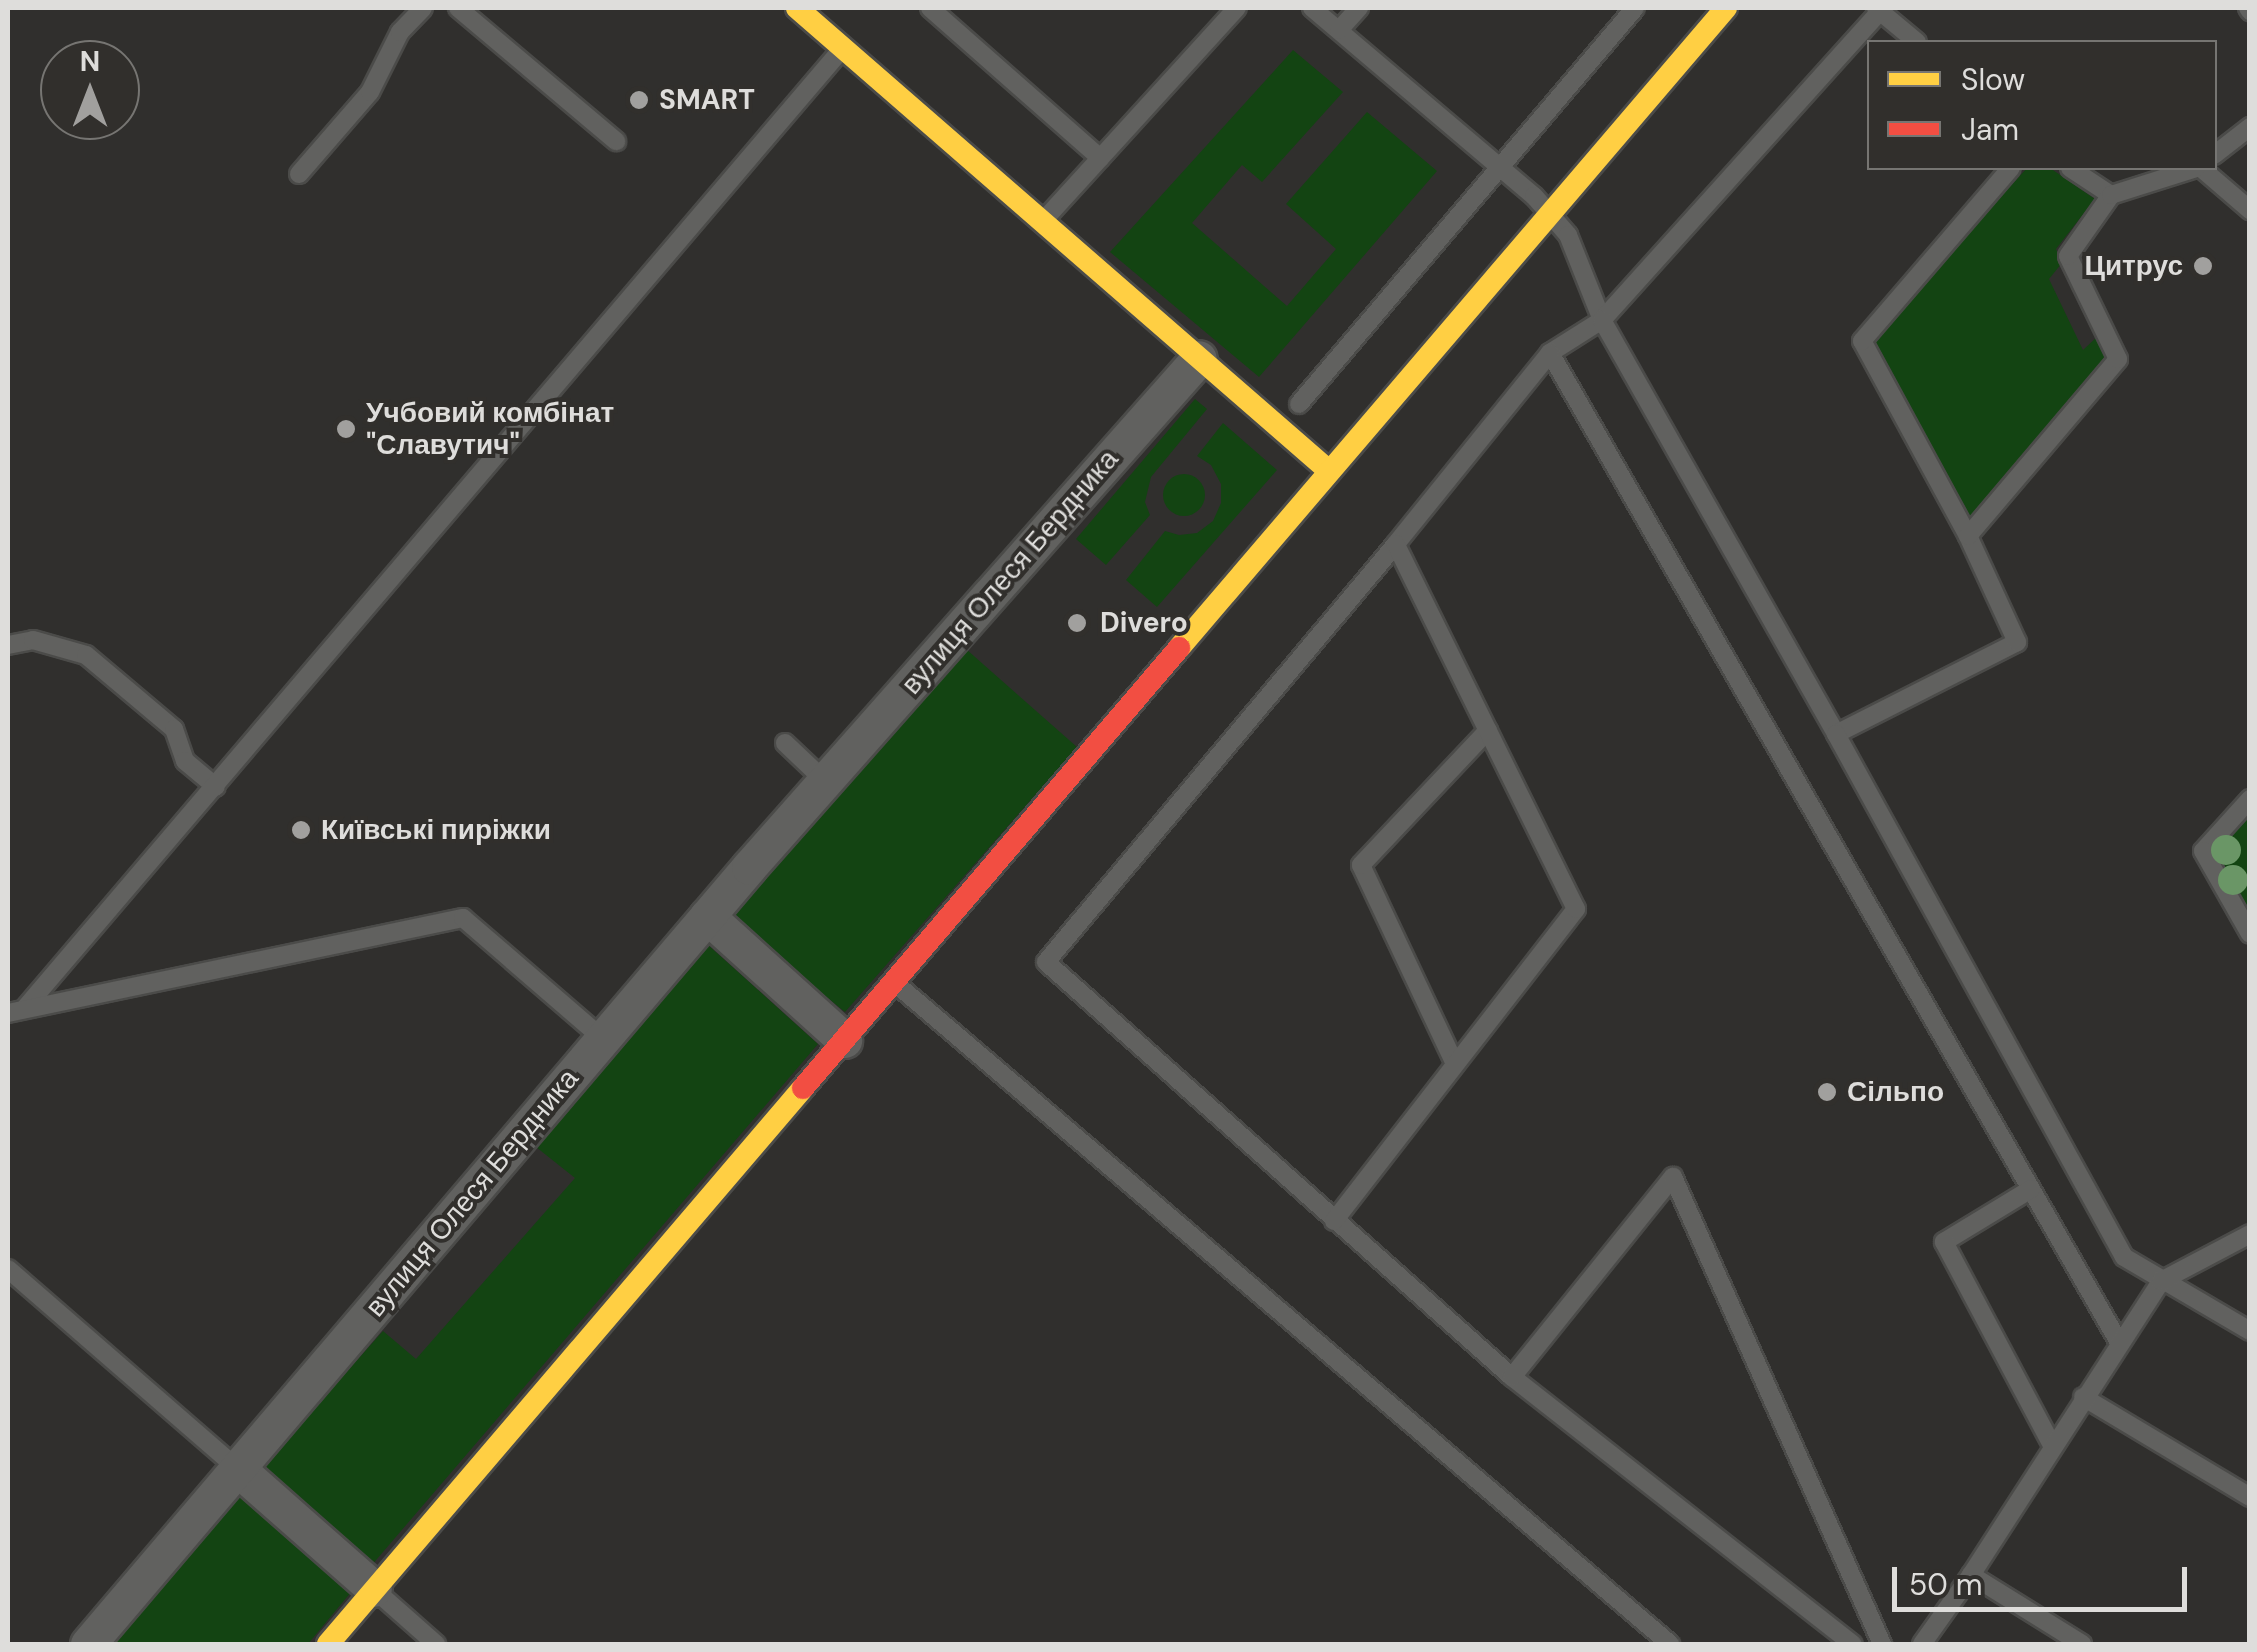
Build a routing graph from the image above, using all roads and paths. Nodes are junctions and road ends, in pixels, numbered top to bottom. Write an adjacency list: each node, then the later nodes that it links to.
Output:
1 (423, 8): 23 (lane)
2 (458, 8): 15 (lane)
3 (797, 8): 13 (street)
4 (1237, 8): 17 (lane)
5 (1312, 8): 11 (lane)
6 (1358, 8): 11 (lane)
7 (1635, 8): 18 (lane)
8 (1726, 8): 26 (street)
9 (1880, 9): 12 (lane); 28 (lane)
10 (940, 11): 17 (lane)
11 (1340, 30): 18 (lane)
12 (1914, 40)
13 (844, 48): 27 (street); 40 (lane)
14 (2250, 127): 16 (lane)
15 (616, 142)
16 (2217, 153)
17 (1100, 158): 27 (lane)
18 (1500, 166): 26 (lane); 31 (lane)
19 (2010, 170): 33 (lane)
20 (2073, 170): 24 (lane)
21 (2193, 170): 24 (lane)
22 (2201, 170): 25 (lane)
23 (299, 174)
24 (2112, 195): 33 (lane)
25 (2250, 210)
26 (1551, 212): 28 (lane); 32 (street)
27 (1042, 222): 30 (street)
28 (1602, 320): 29 (lane); 37 (lane)
29 (1550, 353): 34 (lane); 49 (lane)
30 (1199, 358): 32 (street); 39 (street, вулиця Олеся Бердника)
31 (1299, 404)
32 (1330, 471): 44 (street)
33 (1968, 536): 37 (lane)
34 (1396, 544): 36 (lane); 50 (lane)
35 (8, 645): 40 (lane)
36 (1488, 730): 48 (lane); 48 (lane)
37 (1836, 734): 53 (lane)
38 (785, 743): 39 (lane)
39 (824, 782): 42 (street, вулиця Олеся Бердника)
40 (216, 787): 45 (lane)
41 (2250, 799): 43 (lane)
42 (707, 916): 46 (street, вулиця Олеся Бердника); 47 (street)
43 (2250, 934)
44 (893, 981): 47 (street); 66 (lane)
45 (16, 1010): 46 (lane)
46 (603, 1039): 59 (street, вулиця Олеся Бердника)
47 (844, 1040): 62 (street)
48 (1454, 1064): 50 (lane)
49 (2031, 1188): 55 (lane); 58 (lane)
50 (1334, 1221): 56 (lane)
51 (2250, 1234): 53 (lane)
52 (8, 1269): 59 (lane)
53 (2161, 1281): 54 (lane); 55 (lane)
54 (2250, 1332)
55 (2119, 1342): 57 (lane)
56 (1512, 1377): 67 (lane); 68 (lane)
57 (2082, 1397): 58 (lane); 60 (lane)
58 (2052, 1445): 61 (lane)
59 (238, 1469): 62 (street); 64 (street, вулиця Олеся Бердника)
60 (2250, 1497)
61 (1971, 1576): 69 (lane); 70 (lane)
62 (374, 1589): 63 (lane); 65 (street)
63 (429, 1642)
64 (88, 1644)
65 (328, 1644)
66 (1670, 1644)
67 (1853, 1644)
68 (1882, 1644)
69 (1922, 1644)
70 (2082, 1644)

